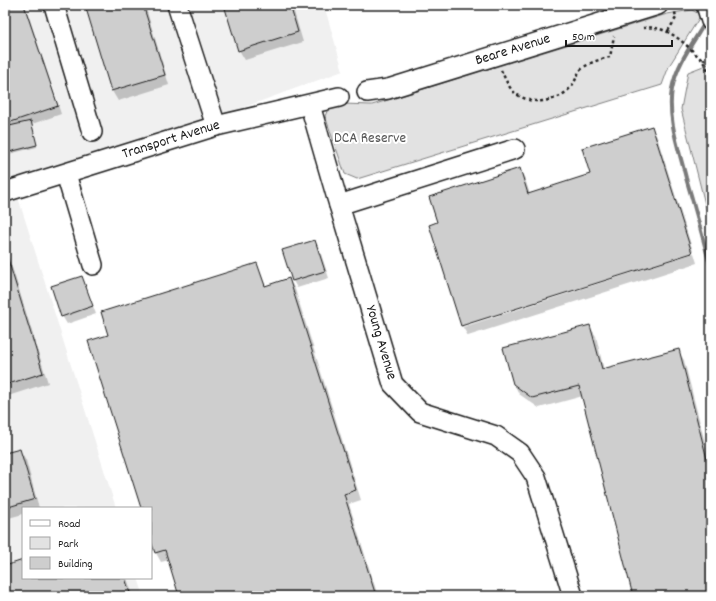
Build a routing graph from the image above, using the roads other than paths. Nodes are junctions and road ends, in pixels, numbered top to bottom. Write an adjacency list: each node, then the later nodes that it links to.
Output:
1 (54, 5): 10 (street)
2 (177, 5): 9 (street)
3 (658, 5): 6 (street, Beare Avenue)
4 (706, 5): 5 (street)
5 (711, 20)
6 (367, 92)
7 (338, 97): 8 (street, Transport Avenue)
8 (310, 105): 9 (street, Transport Avenue); 14 (street, Young Avenue)
9 (216, 126): 12 (street, Transport Avenue)
10 (92, 132)
11 (515, 149): 14 (street)
12 (66, 174): 13 (street, Transport Avenue); 15 (street)
13 (5, 192)
14 (339, 205): 16 (street, Young Avenue)
15 (93, 265)
16 (573, 596)

